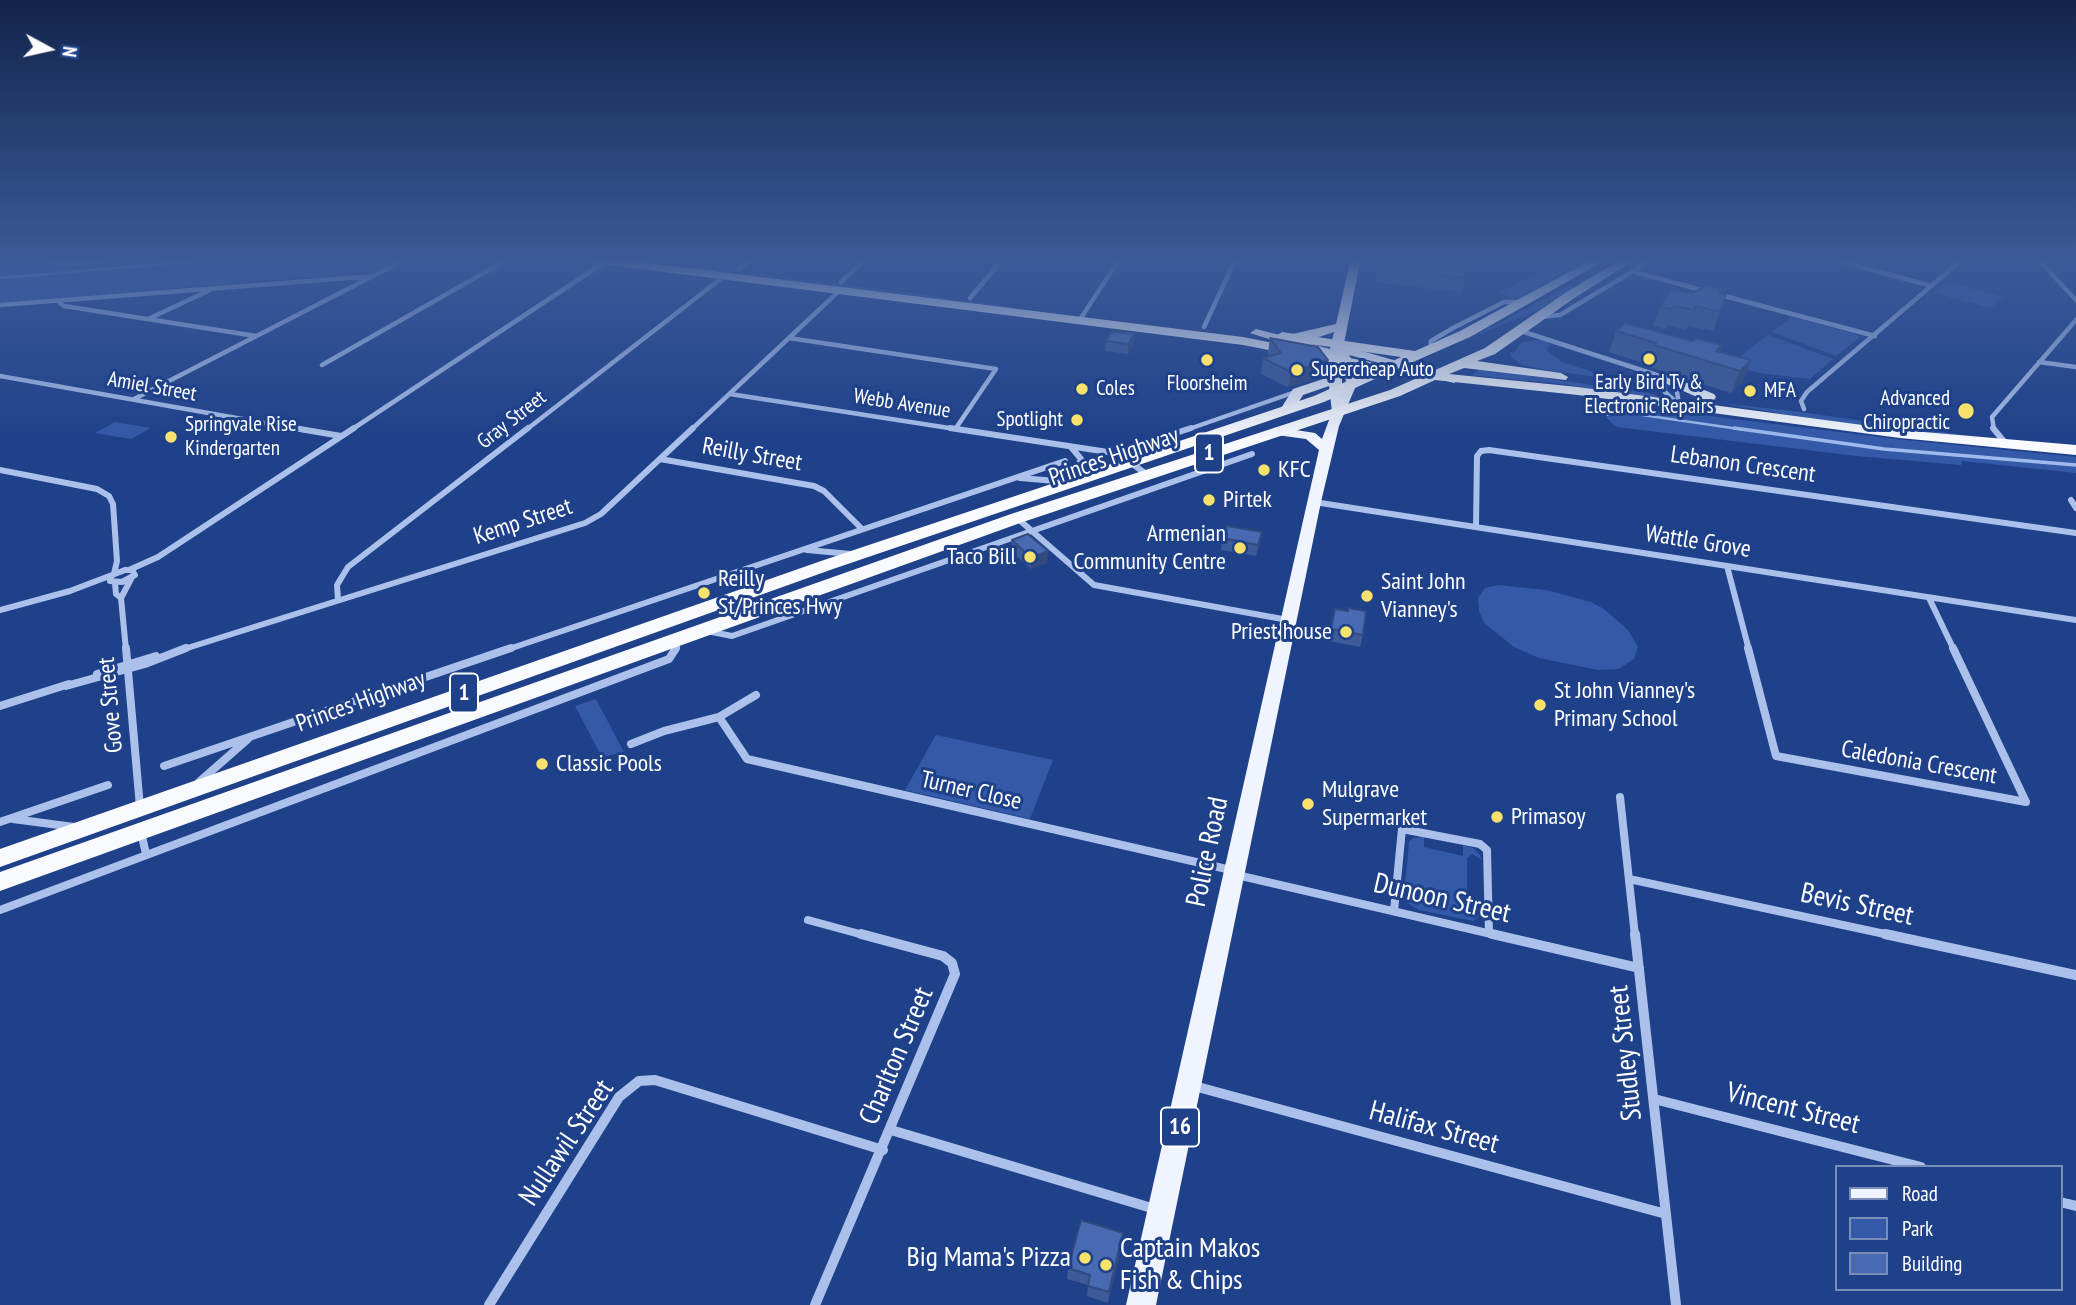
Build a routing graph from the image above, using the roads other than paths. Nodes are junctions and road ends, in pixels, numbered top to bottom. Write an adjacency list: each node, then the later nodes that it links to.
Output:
1 (147, 319): 21 (street)
2 (290, 319): 21 (street)
3 (403, 319): 29 (street)
4 (519, 319): 46 (street)
5 (669, 319): 77 (street, Gray Street)
6 (808, 319): 24 (street, Kemp Street)
7 (1101, 319): 26 (highway)
8 (1114, 319): 18 (highway)
9 (1208, 319): 18 (street)
10 (1342, 319): 17 (main road, 16)
11 (1498, 319): 31 (highway, Princes Highway / 1)
12 (1534, 319): 31 (highway, Princes Highway)
13 (1536, 319): 19 (highway, Princes Highway / 1)
14 (1811, 319): 22 (street)
15 (1894, 319): 22 (street)
16 (2076, 320): 27 (street)
17 (1340, 326): 23 (main road); 26 (main road, 16)
18 (1204, 327): 20 (highway)
19 (1521, 331): 25 (highway, Princes Highway / 1); 32 (street)
20 (1256, 333): 23 (highway); 26 (main road)
21 (256, 336): 41 (street)
22 (1875, 336): 43 (street)
23 (1286, 337): 26 (highway)
24 (789, 338): 39 (street, Kemp Street); 44 (street)
25 (1504, 343): 28 (highway, Princes Highway / 1); 33 (highway)
26 (1339, 355): 31 (highway); 31 (highway); 40 (main road, 16)
27 (2040, 361): 30 (street); 47 (street)
28 (1466, 363): 31 (highway, Princes Highway / 1); 33 (highway)
29 (322, 365)
30 (2076, 366)
31 (1422, 369): 35 (highway); 38 (highway, Princes Highway / 1); 40 (highway, Princes Highway)
32 (1650, 374): 37 (street); 37 (street)
33 (1544, 375): 37 (highway)
34 (0, 376): 41 (street, Amiel Street)
35 (1515, 386): 37 (highway); 38 (highway)
36 (1299, 391): 40 (main road); 42 (main road); 52 (street, Princes Highway)
37 (1672, 392): 43 (highway); 47 (highway)
38 (1395, 393): 40 (highway, Princes Highway / 1)
39 (730, 394): 44 (street, Webb Avenue); 54 (street, Kemp Street)
40 (1337, 395): 42 (highway, Princes Highway / 1); 45 (highway, Princes Highway / 1); 50 (main road, Police Road / 16)
41 (134, 399): 46 (street, Amiel Street)
42 (1287, 410): 52 (highway, Princes Highway / 1)
43 (1804, 410): 47 (highway)
44 (956, 428): 49 (street, Webb Avenue)
45 (1277, 431): 50 (main road); 58 (highway, Princes Highway / 1)
46 (341, 436): 73 (street)
47 (2001, 438): 48 (highway); 51 (highway)
48 (2076, 438)
49 (1069, 446): 56 (street, Webb Avenue); 60 (street)
50 (1326, 448): 62 (main road, Police Road / 16)
51 (2076, 450)
52 (1156, 453): 56 (highway, Princes Highway / 1)
53 (1252, 454): 67 (street, Princes Highway)
54 (660, 459): 66 (street, Reilly Street); 77 (street, Kemp Street)
55 (1065, 461): 59 (street, Princes Highway)
56 (1129, 462): 58 (street, Webb Avenue); 60 (highway, Princes Highway / 1)
57 (0, 470): 71 (street)
58 (1146, 474): 64 (highway, Princes Highway / 1)
59 (1013, 479): 60 (street, Princes Highway); 66 (street, Princes Highway)
60 (1071, 482): 70 (highway, Princes Highway / 1)
61 (2071, 500): 63 (street)
62 (1314, 502): 65 (street, Wattle Grove); 80 (main road, Police Road / 16)
63 (2076, 508)
64 (1017, 518): 67 (street); 81 (highway, Princes Highway / 1)
65 (1476, 527): 68 (street, Lebanon Crescent); 72 (street, Wattle Grove)
66 (862, 529): 69 (street, Princes Highway)
67 (1032, 531): 80 (street); 81 (street, Princes Highway)
68 (2076, 533)
69 (803, 550): 70 (street, Princes Highway); 87 (street, Princes Highway)
70 (859, 555): 91 (highway, Princes Highway / 1)
71 (117, 561): 73 (street); 74 (street)
72 (1727, 566): 76 (street, Wattle Grove); 76 (street, Caledonia Crescent)
73 (131, 573): 74 (street); 75 (street)
74 (113, 579): 75 (street, Gove Street); 78 (street)
75 (121, 598): 82 (street, Gove Street)
76 (1929, 598): 79 (street, Wattle Grove)
77 (338, 600): 82 (street, Kemp Street)
78 (0, 610)
79 (2076, 620)
80 (1289, 621): 99 (main road, Police Road / 16)
81 (700, 630): 84 (highway, Princes Highway / 1)
82 (127, 667): 85 (street, Kemp Street); 93 (street, Gove Street)
83 (757, 695): 86 (street)
84 (528, 703): 96 (highway, Princes Highway / 1); 97 (street, Princes Highway)
85 (0, 706)
86 (719, 717): 88 (street); 99 (street, Turner Close)
87 (251, 736): 89 (street, Princes Highway); 91 (street)
88 (631, 744)
89 (164, 766)
90 (107, 785): 94 (street)
91 (190, 790): 93 (highway, Princes Highway / 1)
92 (1620, 797): 100 (street, Studley Street)
93 (140, 808): 95 (highway, Princes Highway / 1); 96 (highway)
94 (4, 820): 95 (street)
95 (84, 828): 98 (highway, Princes Highway / 1)
96 (141, 831): 97 (street); 101 (highway, Princes Highway / 1)
97 (146, 854): 102 (street, Princes Highway)
98 (0, 858)
99 (1235, 873): 103 (street, Dunoon Street); 108 (main road, Police Road / 16)
100 (1629, 879): 106 (street, Studley Street); 107 (street, Bevis Street)
101 (0, 882)
102 (0, 910)
103 (1394, 911): 105 (street, Dunoon Street); 105 (street)
104 (808, 920): 110 (street, Charlton Street)
105 (1489, 933): 106 (street, Dunoon Street)
106 (1639, 968): 109 (street, Studley Street)
107 (2076, 975)
108 (1190, 1085): 113 (main road, Police Road / 16); 114 (street, Halifax Street)
109 (1654, 1100): 112 (street, Vincent Street); 114 (street, Studley Street)
110 (891, 1129): 111 (street, Charlton Street); 113 (street)
111 (883, 1150): 115 (street, Nullawil Street); 116 (street, Charlton Street)
112 (1913, 1165)
113 (1162, 1212): 117 (main road, Police Road / 16)
114 (1666, 1214): 118 (street, Studley Street)
115 (489, 1305)
116 (816, 1305)
117 (1141, 1305)
118 (1676, 1305)

